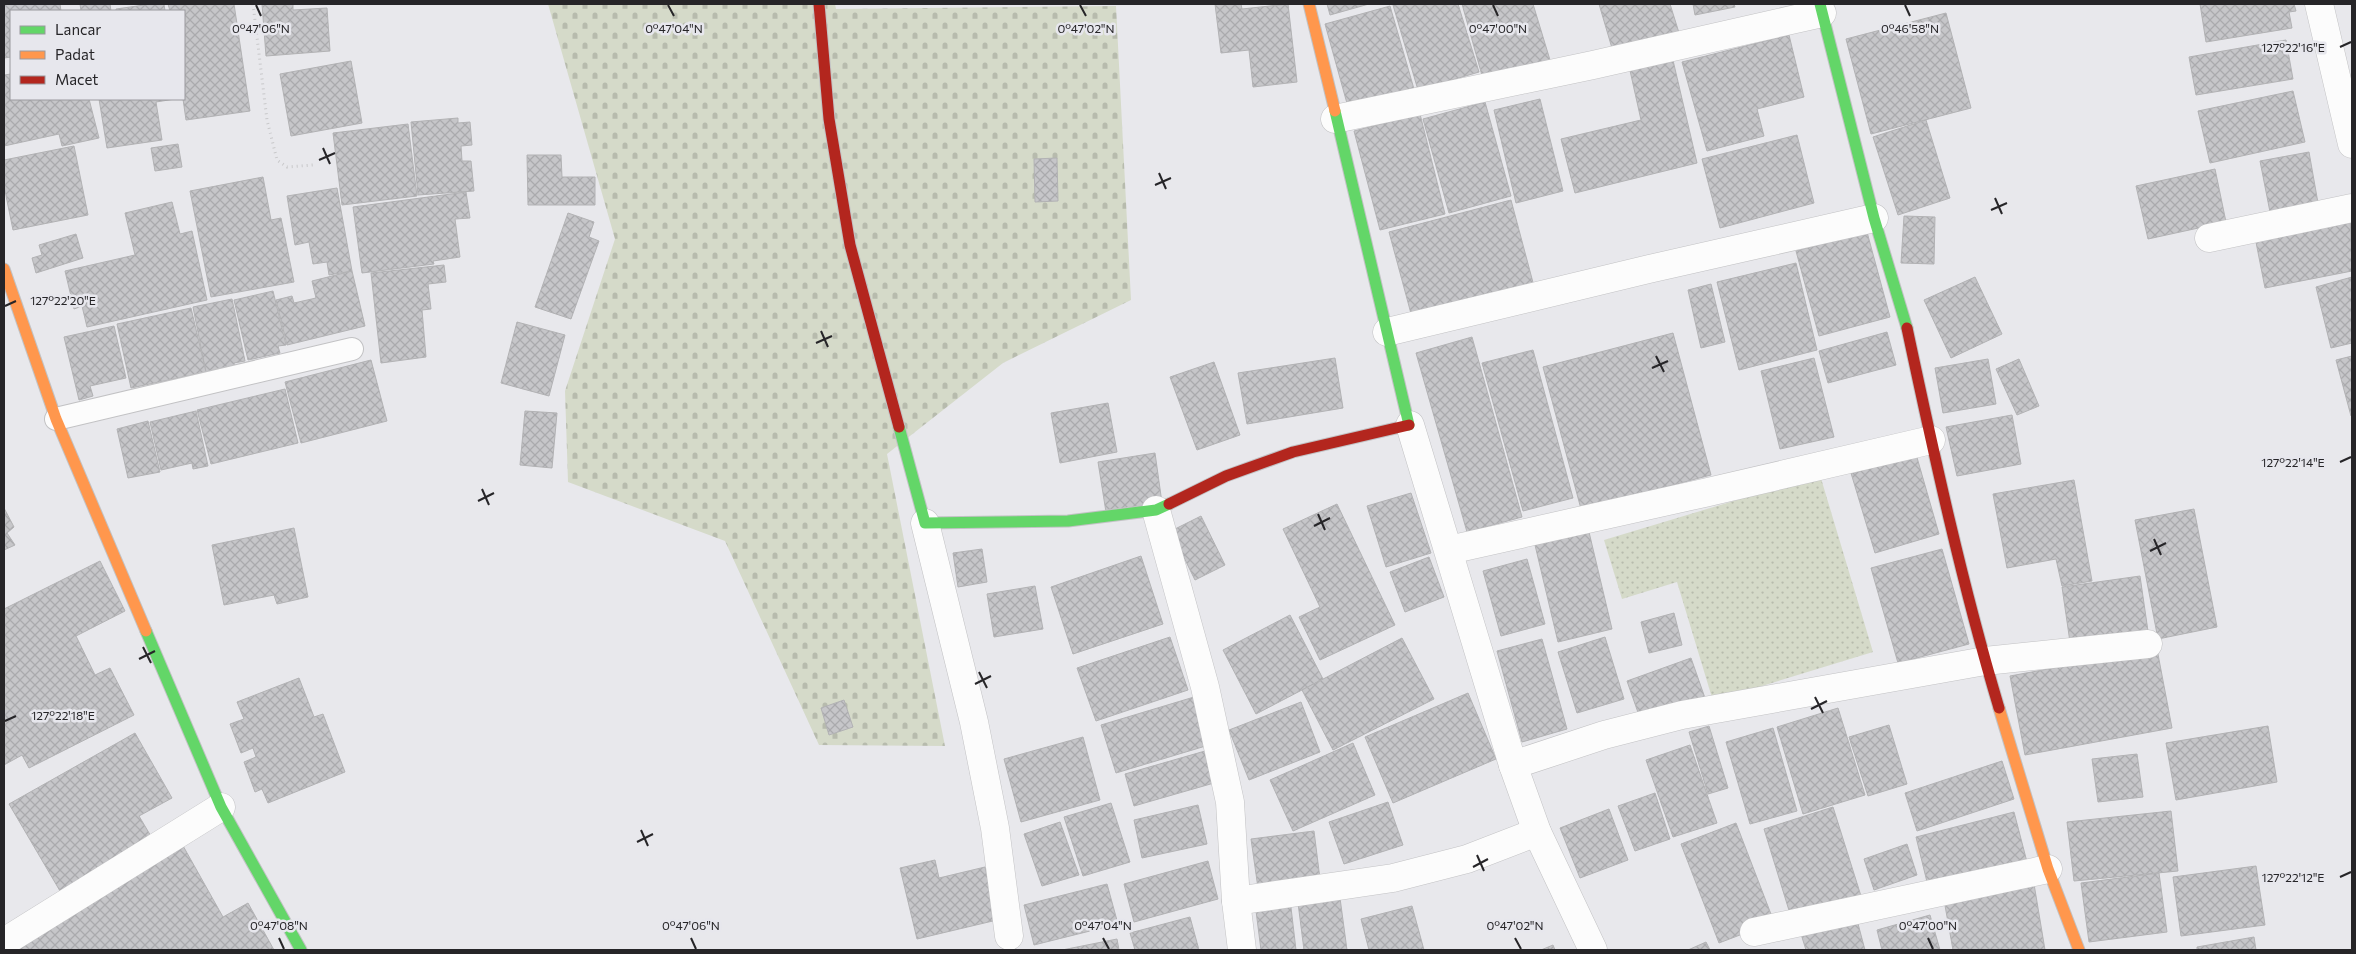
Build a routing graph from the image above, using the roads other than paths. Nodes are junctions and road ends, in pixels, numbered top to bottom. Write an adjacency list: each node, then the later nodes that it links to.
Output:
1 (818, 4): 17 (street)
2 (1309, 4): 5 (street)
3 (2319, 4): 6 (street)
4 (1821, 8): 5 (street); 8 (street)
5 (1335, 119): 11 (street)
6 (2352, 144)
7 (2352, 208): 9 (street)
8 (1874, 218): 11 (street); 15 (street)
9 (2209, 238)
10 (4, 269): 13 (street)
11 (1387, 332): 14 (street)
12 (352, 349): 13 (lane)
13 (56, 419): 22 (street)
14 (1410, 425): 16 (street); 18 (street)
15 (1931, 440): 18 (street); 20 (street)
16 (1156, 510): 17 (street); 25 (street)
17 (925, 523): 27 (street)
18 (1449, 550): 21 (street)
19 (2148, 644): 20 (street)
20 (1985, 661): 21 (street); 24 (street)
21 (1513, 765): 23 (street)
22 (221, 807): 28 (street); 29 (street)
23 (1537, 832): 25 (street); 31 (street)
24 (2048, 869): 26 (street); 32 (street)
25 (1236, 901): 30 (street)
26 (1754, 932)
27 (1009, 936)
28 (4, 942)
29 (301, 950)
30 (1242, 950)
31 (1593, 950)
32 (2079, 950)

